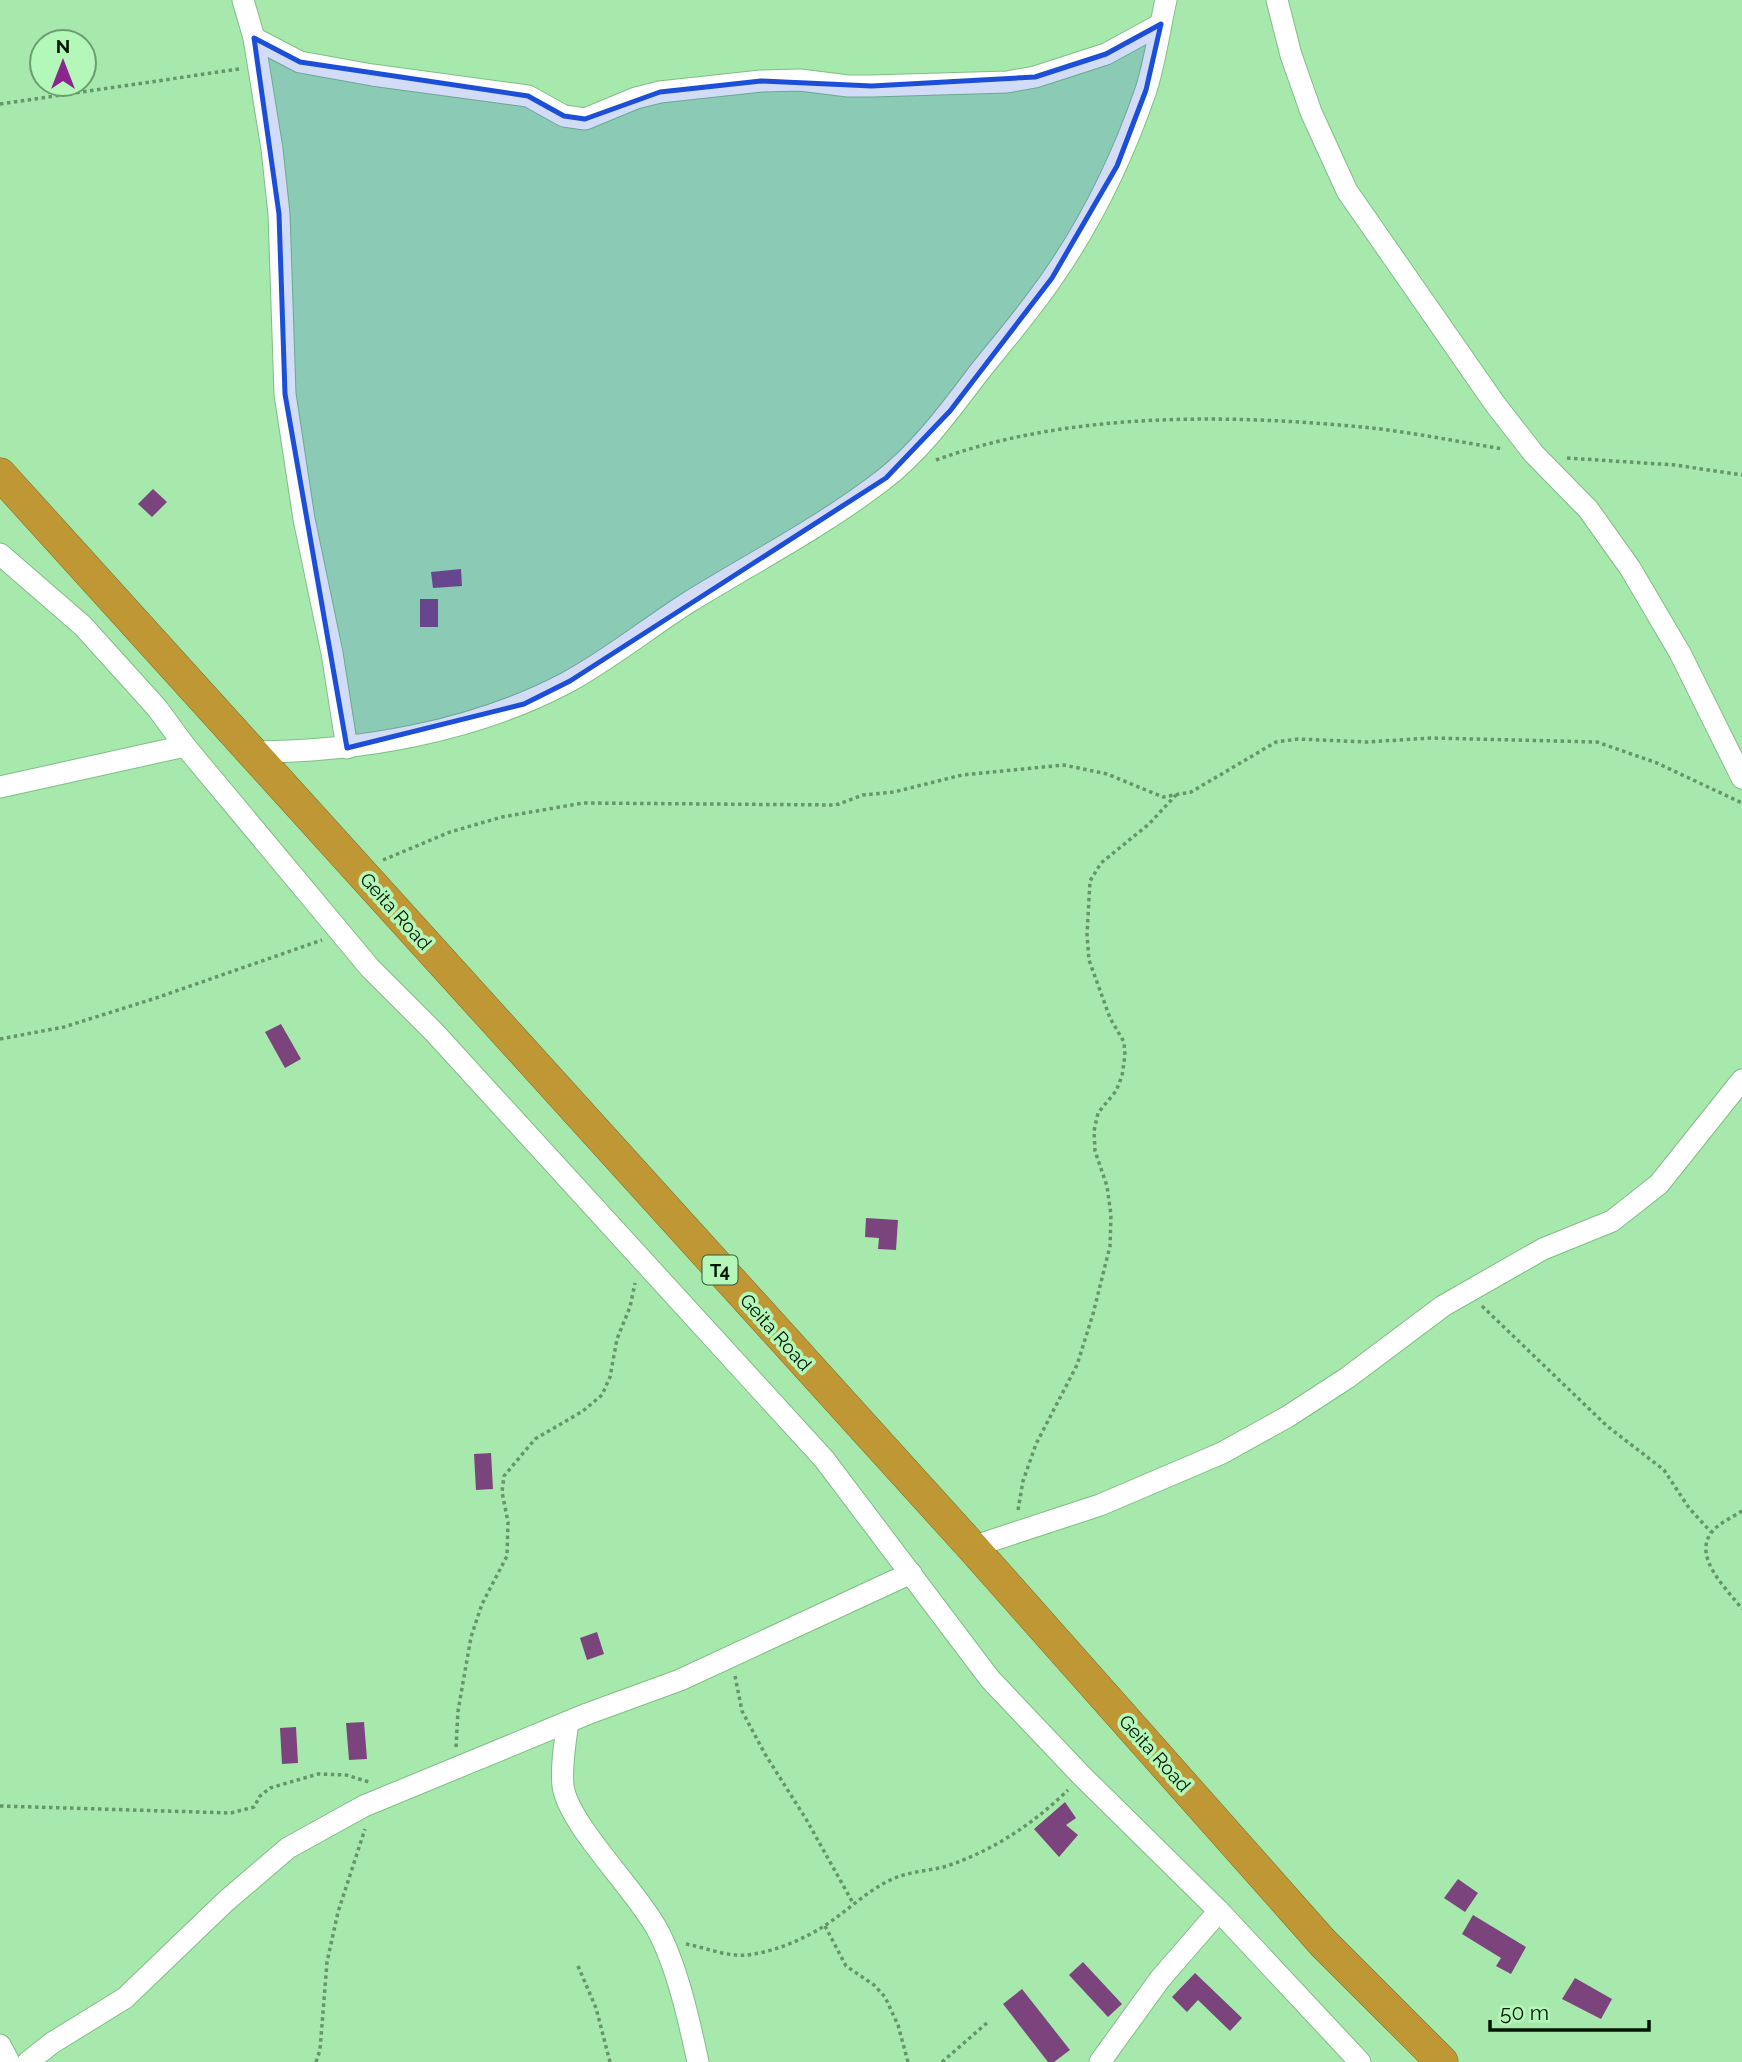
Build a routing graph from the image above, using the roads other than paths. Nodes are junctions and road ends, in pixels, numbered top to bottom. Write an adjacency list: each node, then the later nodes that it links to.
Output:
1 (243, 0): 5 (street)
2 (1166, 0): 4 (street)
3 (1277, 0): 11 (street)
4 (1161, 24): 5 (street); 9 (street)
5 (254, 38): 9 (street)
6 (0, 474): 10 (highway, Geita Road / T4)
7 (0, 554): 8 (street)
8 (185, 746): 12 (street); 15 (street)
9 (346, 748): 10 (street)
10 (252, 752): 14 (highway, Geita Road / T4)
11 (1742, 778)
12 (0, 787)
13 (1742, 1080): 14 (street)
14 (972, 1547): 24 (highway, Geita Road / T4)
15 (911, 1573): 16 (street); 17 (street)
16 (568, 1722): 20 (street); 21 (street)
17 (1219, 1911): 22 (street); 23 (street)
18 (0, 2045): 19 (street)
19 (9, 2062)
20 (29, 2062)
21 (698, 2062)
22 (1100, 2062)
23 (1360, 2062)
24 (1442, 2062)

